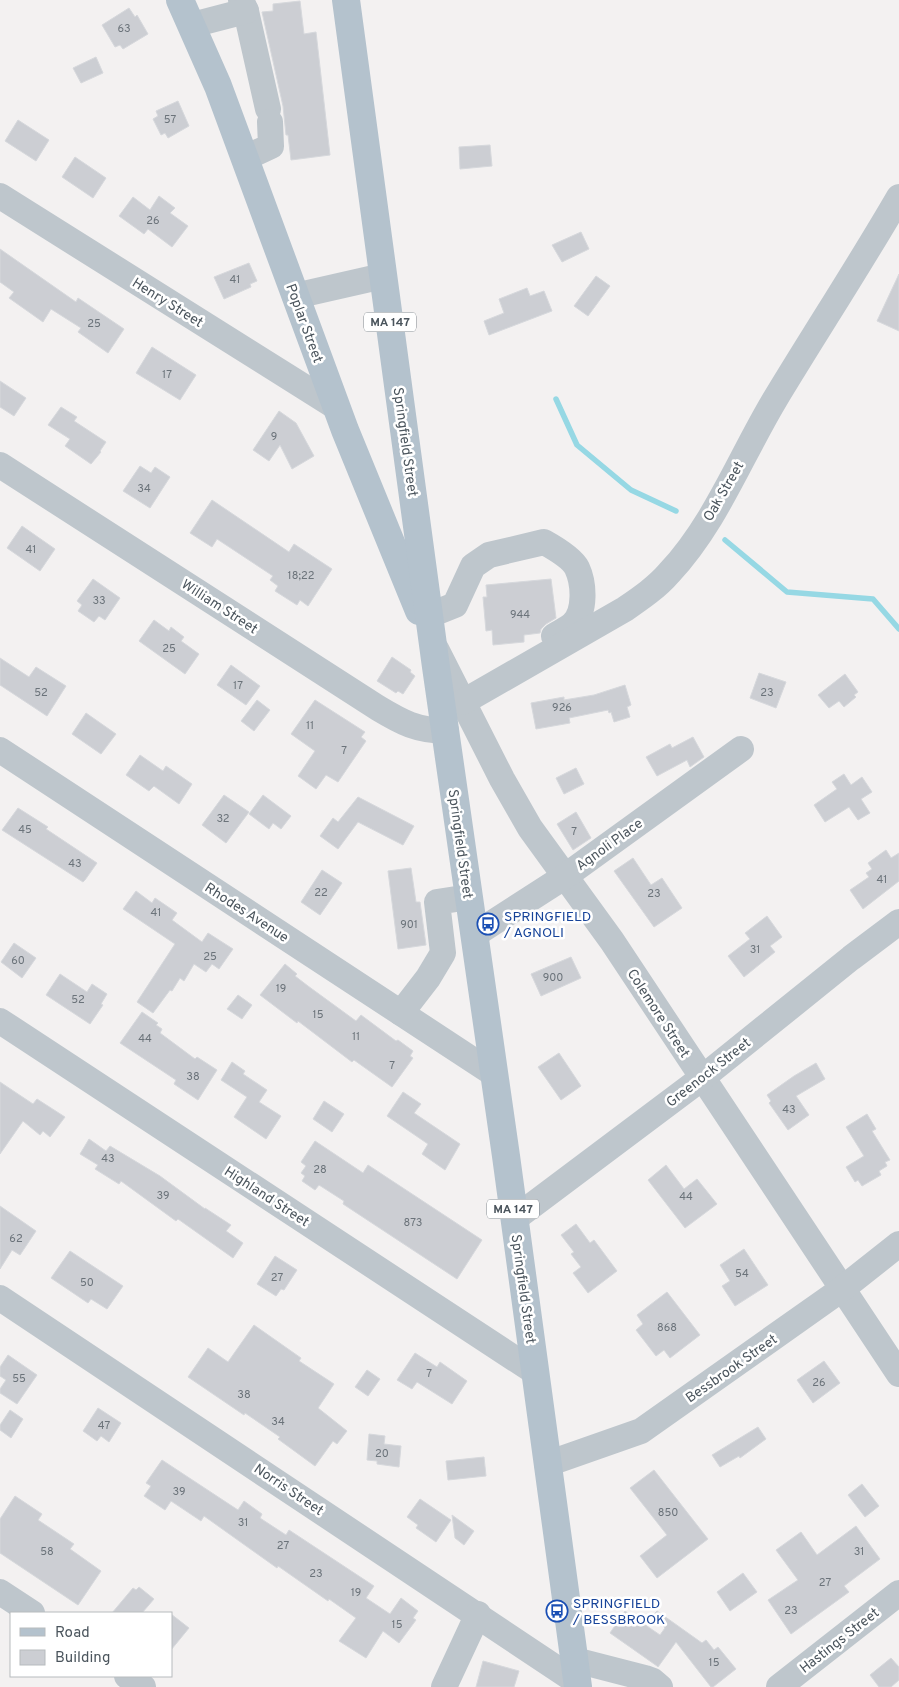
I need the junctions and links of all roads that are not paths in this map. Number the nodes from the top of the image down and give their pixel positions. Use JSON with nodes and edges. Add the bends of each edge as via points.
{"nodes":[{"id":1,"x":180,"y":0,"type":"edge"},
{"id":2,"x":346,"y":0,"type":"edge"},
{"id":3,"x":243,"y":5,"type":"edge"},
{"id":4,"x":192,"y":25,"type":"junction"},
{"id":5,"x":245,"y":158,"type":"junction"},
{"id":6,"x":0,"y":196,"type":"edge"},
{"id":7,"x":899,"y":197,"type":"edge"},
{"id":8,"x":384,"y":276,"type":"junction"},
{"id":9,"x":295,"y":296,"type":"junction"},
{"id":10,"x":336,"y":408,"type":"junction"},
{"id":11,"x":0,"y":465,"type":"edge"},
{"id":12,"x":430,"y":615,"type":"junction"},
{"id":13,"x":433,"y":644,"type":"junction"},
{"id":14,"x":461,"y":697,"type":"junction"},
{"id":15,"x":446,"y":732,"type":"junction"},
{"id":16,"x":741,"y":749,"type":"dead end"},
{"id":17,"x":0,"y":750,"type":"edge"},
{"id":18,"x":564,"y":877,"type":"junction"},
{"id":19,"x":469,"y":897,"type":"junction"},
{"id":20,"x":899,"y":922,"type":"edge"},
{"id":21,"x":474,"y":936,"type":"junction"},
{"id":22,"x":401,"y":1012,"type":"junction"},
{"id":23,"x":0,"y":1021,"type":"edge"},
{"id":24,"x":494,"y":1074,"type":"junction"},
{"id":25,"x":702,"y":1078,"type":"junction"},
{"id":26,"x":514,"y":1219,"type":"junction"},
{"id":27,"x":899,"y":1244,"type":"edge"},
{"id":28,"x":842,"y":1289,"type":"junction"},
{"id":29,"x":0,"y":1298,"type":"edge"},
{"id":30,"x":535,"y":1372,"type":"junction"},
{"id":31,"x":899,"y":1374,"type":"edge"},
{"id":32,"x":547,"y":1464,"type":"junction"},
{"id":33,"x":0,"y":1592,"type":"edge"},
{"id":34,"x":899,"y":1593,"type":"edge"},
{"id":35,"x":30,"y":1612,"type":"edge"},
{"id":36,"x":478,"y":1614,"type":"junction"},
{"id":37,"x":577,"y":1676,"type":"edge"},
{"id":38,"x":128,"y":1677,"type":"edge"},
{"id":39,"x":144,"y":1687,"type":"edge"},
{"id":40,"x":444,"y":1687,"type":"edge"},
{"id":41,"x":660,"y":1687,"type":"edge"},
{"id":42,"x":779,"y":1687,"type":"edge"}],
"edges":[{"from":1,"to":4,"type":"main road","name":"Poplar Street"},
{"from":2,"to":8,"type":"main road","name":"Springfield Street","number":"MA 147"},
{"from":3,"to":4,"type":"street"},
{"from":3,"to":5,"type":"street","via":[[269,116],[271,146]]},
{"from":4,"to":5,"type":"main road","name":"Poplar Street"},
{"from":5,"to":9,"type":"main road","name":"Poplar Street"},
{"from":6,"to":10,"type":"street","name":"Henry Street"},
{"from":7,"to":14,"type":"street","name":"Oak Street","via":[[678,564],[652,590],[625,609]]},
{"from":8,"to":9,"type":"street"},
{"from":8,"to":12,"type":"main road","name":"Springfield Street","number":"MA 147"},
{"from":9,"to":10,"type":"main road","name":"Poplar Street"},
{"from":10,"to":13,"type":"main road","name":"Poplar Street"},
{"from":11,"to":15,"type":"street","name":"William Street","via":[[378,708],[415,728]]},
{"from":12,"to":13,"type":"main road","name":"Springfield Street","number":"MA 147"},
{"from":12,"to":14,"type":"street","via":[[455,605],[473,566],[489,555],[544,542],[577,567],[583,606],[574,623],[514,657]]},
{"from":13,"to":14,"type":"street","name":"Colemore Street"},
{"from":13,"to":15,"type":"main road","name":"Springfield Street","number":"MA 147"},
{"from":14,"to":18,"type":"street","name":"Colemore Street","via":[[514,803]]},
{"from":15,"to":19,"type":"main road","name":"Springfield Street","number":"MA 147"},
{"from":16,"to":18,"type":"street","name":"Agnoli Place"},
{"from":17,"to":22,"type":"street","name":"Rhodes Avenue"},
{"from":18,"to":21,"type":"street","name":"Agnoli Place"},
{"from":18,"to":25,"type":"street","name":"Colemore Street","via":[[612,941]]},
{"from":19,"to":21,"type":"main road","name":"Springfield Street","number":"MA 147"},
{"from":19,"to":22,"type":"street","via":[[437,902],[443,953]]},
{"from":20,"to":25,"type":"street","name":"Greenock Street","via":[[843,963]]},
{"from":21,"to":24,"type":"main road","name":"Springfield Street","number":"MA 147"},
{"from":22,"to":24,"type":"street","name":"Rhodes Avenue"},
{"from":23,"to":30,"type":"street","name":"Highland Street"},
{"from":24,"to":26,"type":"main road","name":"Springfield Street","number":"MA 147"},
{"from":25,"to":26,"type":"street","name":"Greenock Street"},
{"from":25,"to":28,"type":"street","name":"Colemore Street"},
{"from":26,"to":30,"type":"main road","name":"Springfield Street","number":"MA 147"},
{"from":27,"to":28,"type":"street","name":"Bessbrook Street"},
{"from":28,"to":31,"type":"street","name":"Colemore Street"},
{"from":28,"to":32,"type":"street","name":"Bessbrook Street","via":[[641,1432]]},
{"from":29,"to":36,"type":"street","name":"Norris Street"},
{"from":30,"to":32,"type":"main road","name":"Springfield Street","number":"MA 147"},
{"from":32,"to":37,"type":"main road","name":"Springfield Street","number":"MA 147"},
{"from":33,"to":35,"type":"street"},
{"from":34,"to":42,"type":"street","name":"Hastings Street"},
{"from":36,"to":37,"type":"street","name":"Norris Street"},
{"from":36,"to":40,"type":"street"},
{"from":37,"to":41,"type":"street","name":"Norris Street","via":[[645,1678]]},
{"from":38,"to":39,"type":"street"}]}
